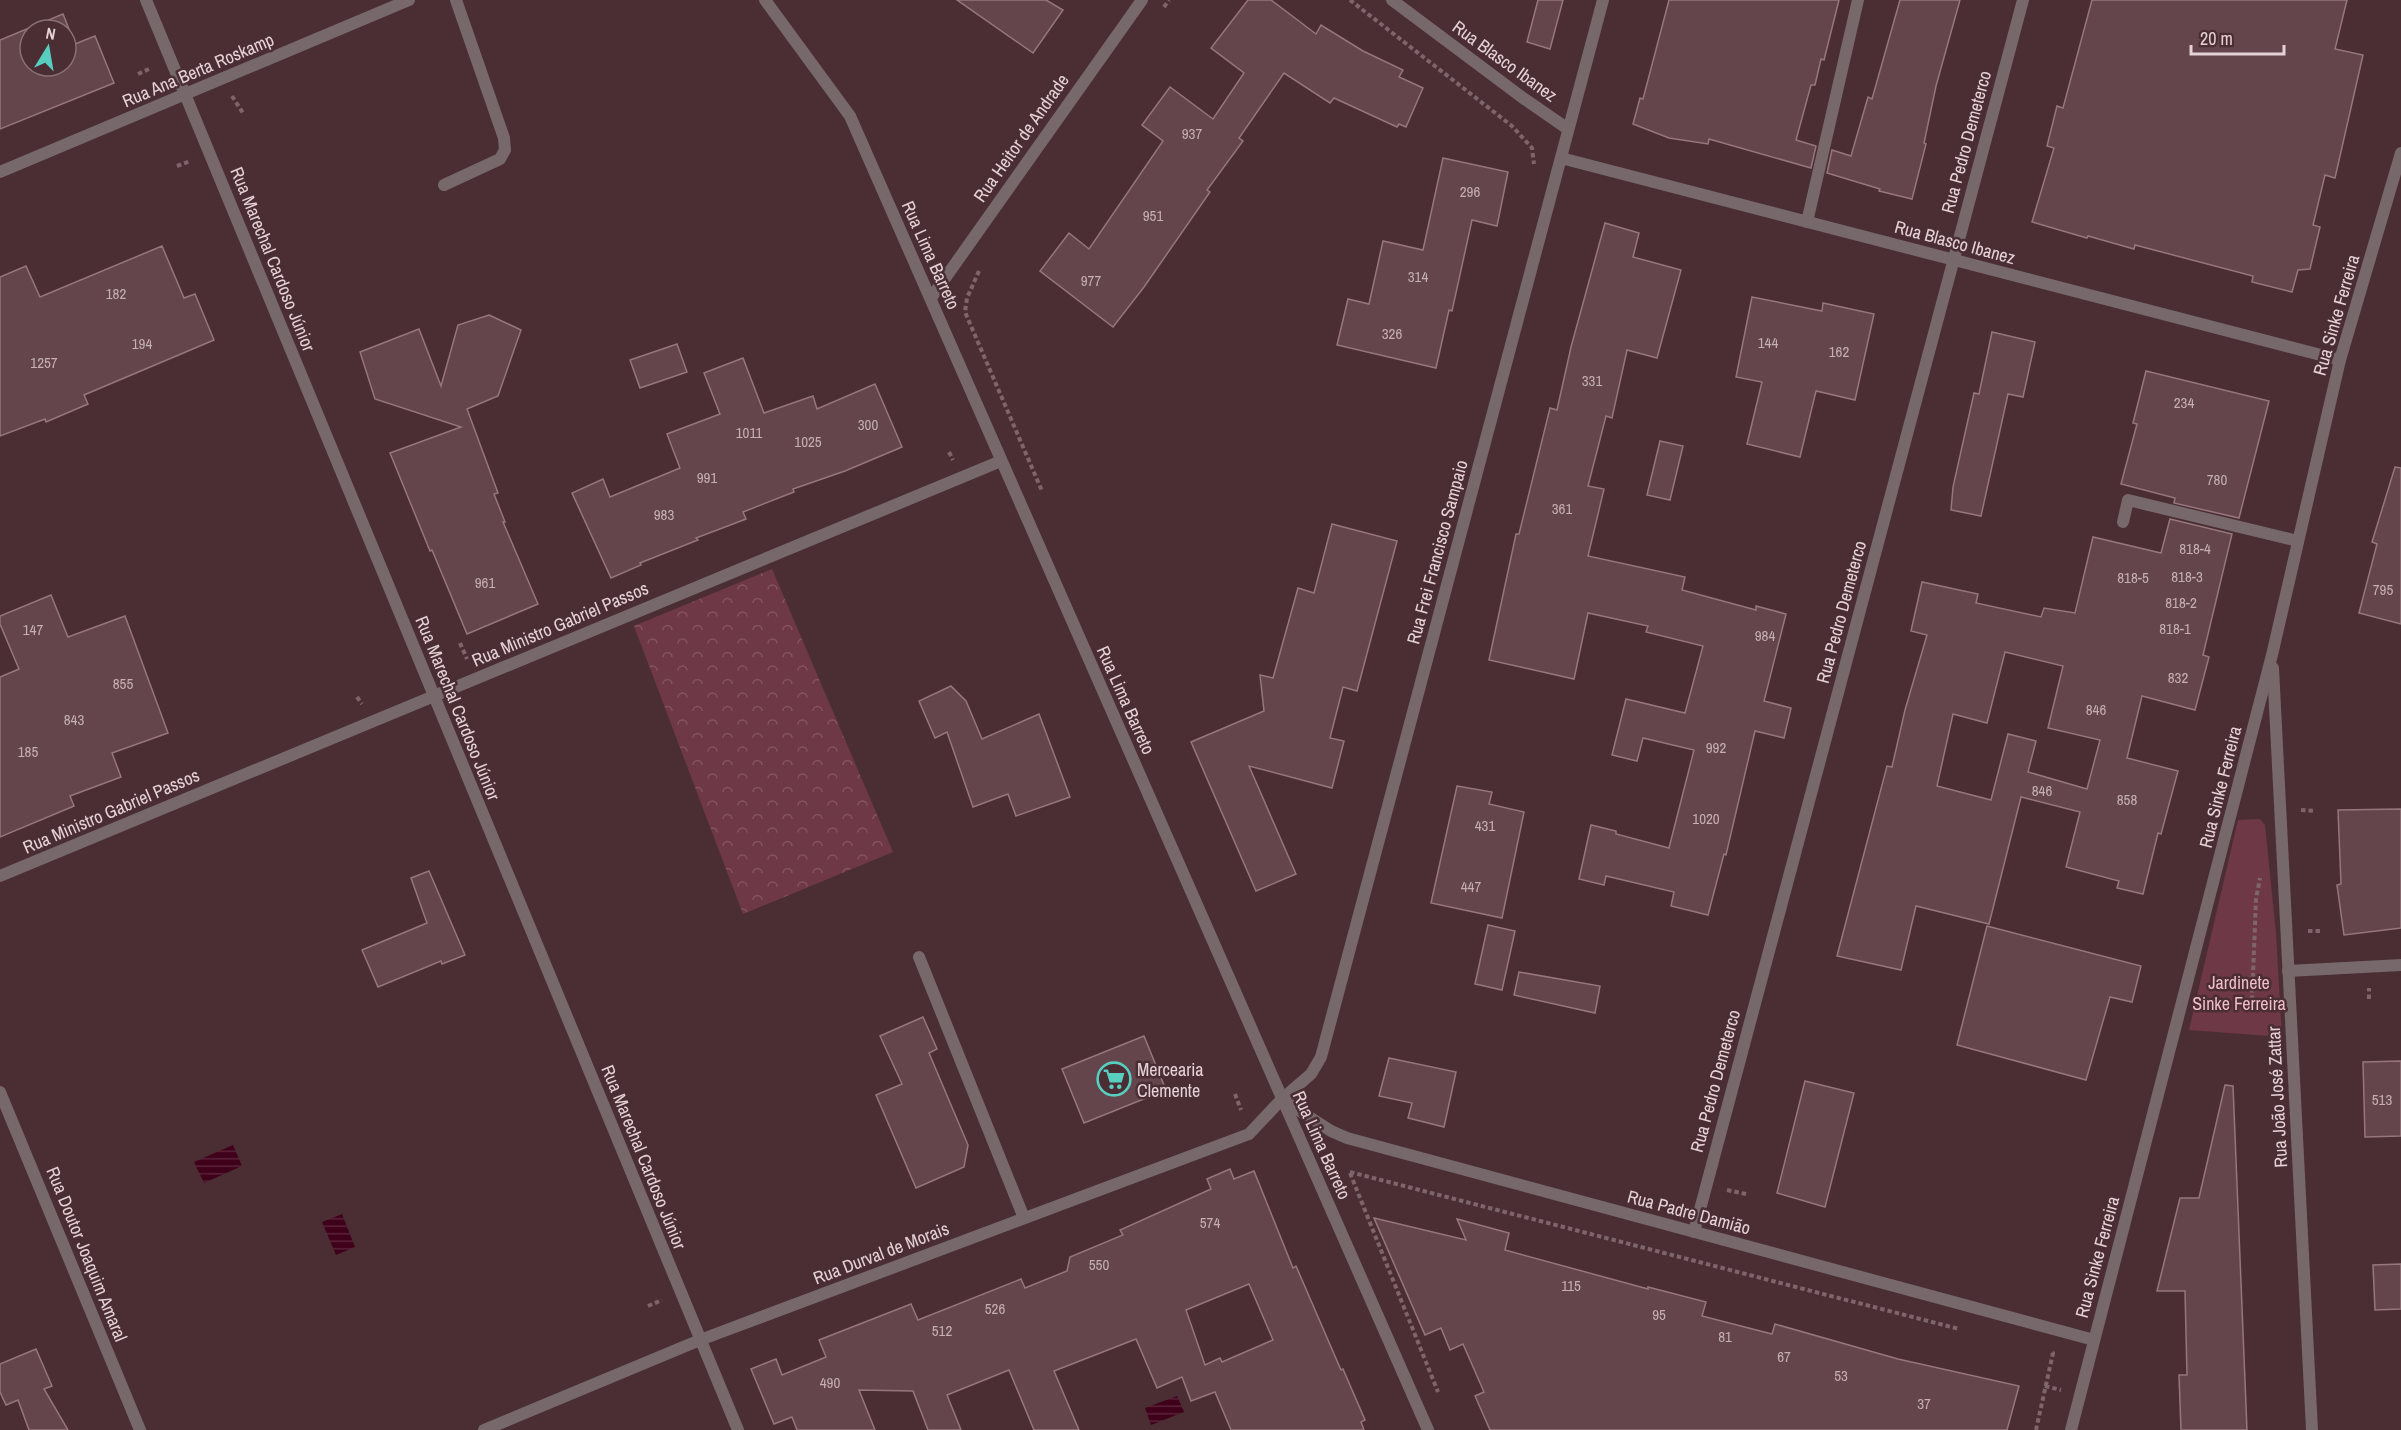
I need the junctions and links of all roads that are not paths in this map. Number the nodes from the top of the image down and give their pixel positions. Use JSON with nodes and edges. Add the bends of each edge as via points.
{"nodes":[{"id":1,"x":146,"y":0,"type":"edge"},
{"id":2,"x":409,"y":0,"type":"edge"},
{"id":3,"x":456,"y":0,"type":"edge"},
{"id":4,"x":765,"y":0,"type":"edge"},
{"id":5,"x":1142,"y":0,"type":"edge"},
{"id":6,"x":1392,"y":0,"type":"edge"},
{"id":7,"x":1603,"y":0,"type":"edge"},
{"id":8,"x":1858,"y":0,"type":"edge"},
{"id":9,"x":2023,"y":0,"type":"edge"},
{"id":10,"x":185,"y":94,"type":"junction"},
{"id":11,"x":1568,"y":129,"type":"junction"},
{"id":12,"x":2401,"y":153,"type":"edge"},
{"id":13,"x":1561,"y":158,"type":"junction"},
{"id":14,"x":0,"y":172,"type":"edge"},
{"id":15,"x":444,"y":184,"type":"dead end"},
{"id":16,"x":1807,"y":222,"type":"junction"},
{"id":17,"x":1953,"y":260,"type":"junction"},
{"id":18,"x":931,"y":298,"type":"junction"},
{"id":19,"x":2340,"y":360,"type":"junction"},
{"id":20,"x":1001,"y":461,"type":"junction"},
{"id":21,"x":2123,"y":522,"type":"dead end"},
{"id":22,"x":2298,"y":542,"type":"junction"},
{"id":23,"x":2272,"y":655,"type":"junction"},
{"id":24,"x":434,"y":696,"type":"junction"},
{"id":25,"x":0,"y":876,"type":"edge"},
{"id":26,"x":919,"y":957,"type":"dead end"},
{"id":27,"x":2401,"y":965,"type":"edge"},
{"id":28,"x":2288,"y":971,"type":"junction"},
{"id":29,"x":0,"y":1092,"type":"edge"},
{"id":30,"x":1282,"y":1099,"type":"junction"},
{"id":31,"x":1024,"y":1218,"type":"junction"},
{"id":32,"x":1694,"y":1232,"type":"junction"},
{"id":33,"x":700,"y":1340,"type":"junction"},
{"id":34,"x":2094,"y":1340,"type":"junction"},
{"id":35,"x":140,"y":1430,"type":"edge"},
{"id":36,"x":484,"y":1430,"type":"edge"},
{"id":37,"x":738,"y":1430,"type":"edge"},
{"id":38,"x":1428,"y":1430,"type":"edge"},
{"id":39,"x":2071,"y":1430,"type":"edge"},
{"id":40,"x":2312,"y":1430,"type":"edge"}],
"edges":[{"from":1,"to":10,"type":"street","name":"Rua Marechal Cardoso Júnior"},
{"from":2,"to":10,"type":"street","name":"Rua Ana Berta Roskamp"},
{"from":3,"to":15,"type":"street","via":[[505,150],[500,159]]},
{"from":4,"to":18,"type":"street","name":"Rua Lima Barreto","via":[[850,116]]},
{"from":5,"to":18,"type":"street","name":"Rua Heitor de Andrade"},
{"from":6,"to":11,"type":"street","name":"Rua Blasco Ibanez"},
{"from":7,"to":11,"type":"street","name":"Rua Frei Francisco Sampaio"},
{"from":8,"to":16,"type":"street"},
{"from":9,"to":17,"type":"street","name":"Rua Pedro Demeterco"},
{"from":10,"to":14,"type":"street","name":"Rua Ana Berta Roskamp"},
{"from":10,"to":24,"type":"street","name":"Rua Marechal Cardoso Júnior"},
{"from":11,"to":13,"type":"street","name":"Rua Frei Francisco Sampaio"},
{"from":12,"to":19,"type":"street","name":"Rua Sinke Ferreira"},
{"from":13,"to":16,"type":"street","name":"Rua Blasco Ibanez"},
{"from":13,"to":30,"type":"street","name":"Rua Frei Francisco Sampaio","via":[[1321,1057],[1311,1074]]},
{"from":16,"to":17,"type":"street","name":"Rua Blasco Ibanez"},
{"from":17,"to":19,"type":"street","name":"Rua Blasco Ibanez"},
{"from":17,"to":32,"type":"street","name":"Rua Pedro Demeterco"},
{"from":18,"to":20,"type":"street","name":"Rua Lima Barreto"},
{"from":19,"to":22,"type":"street","name":"Rua Sinke Ferreira"},
{"from":20,"to":24,"type":"street","name":"Rua Ministro Gabriel Passos"},
{"from":20,"to":30,"type":"street","name":"Rua Lima Barreto"},
{"from":21,"to":22,"type":"street","via":[[2128,500]]},
{"from":22,"to":23,"type":"street","name":"Rua Sinke Ferreira"},
{"from":23,"to":28,"type":"street","name":"Rua João José Zattar"},
{"from":23,"to":34,"type":"street","name":"Rua Sinke Ferreira"},
{"from":24,"to":25,"type":"street","name":"Rua Ministro Gabriel Passos"},
{"from":24,"to":33,"type":"street","name":"Rua Marechal Cardoso Júnior"},
{"from":26,"to":31,"type":"street"},
{"from":27,"to":28,"type":"street"},
{"from":28,"to":40,"type":"street","name":"Rua João José Zattar"},
{"from":29,"to":35,"type":"street","name":"Rua Doutor Joaquim Amaral"},
{"from":30,"to":31,"type":"street","name":"Rua Durval de Morais","via":[[1249,1134]]},
{"from":30,"to":32,"type":"street","name":"Rua Padre Damião","via":[[1347,1138]]},
{"from":30,"to":38,"type":"street","name":"Rua Lima Barreto"},
{"from":31,"to":33,"type":"street","name":"Rua Durval de Morais"},
{"from":32,"to":34,"type":"street","name":"Rua Padre Damião"},
{"from":33,"to":36,"type":"street","name":"Rua Durval de Morais"},
{"from":33,"to":37,"type":"street","name":"Rua Marechal Cardoso Júnior"},
{"from":34,"to":39,"type":"street","name":"Rua Sinke Ferreira"}]}
